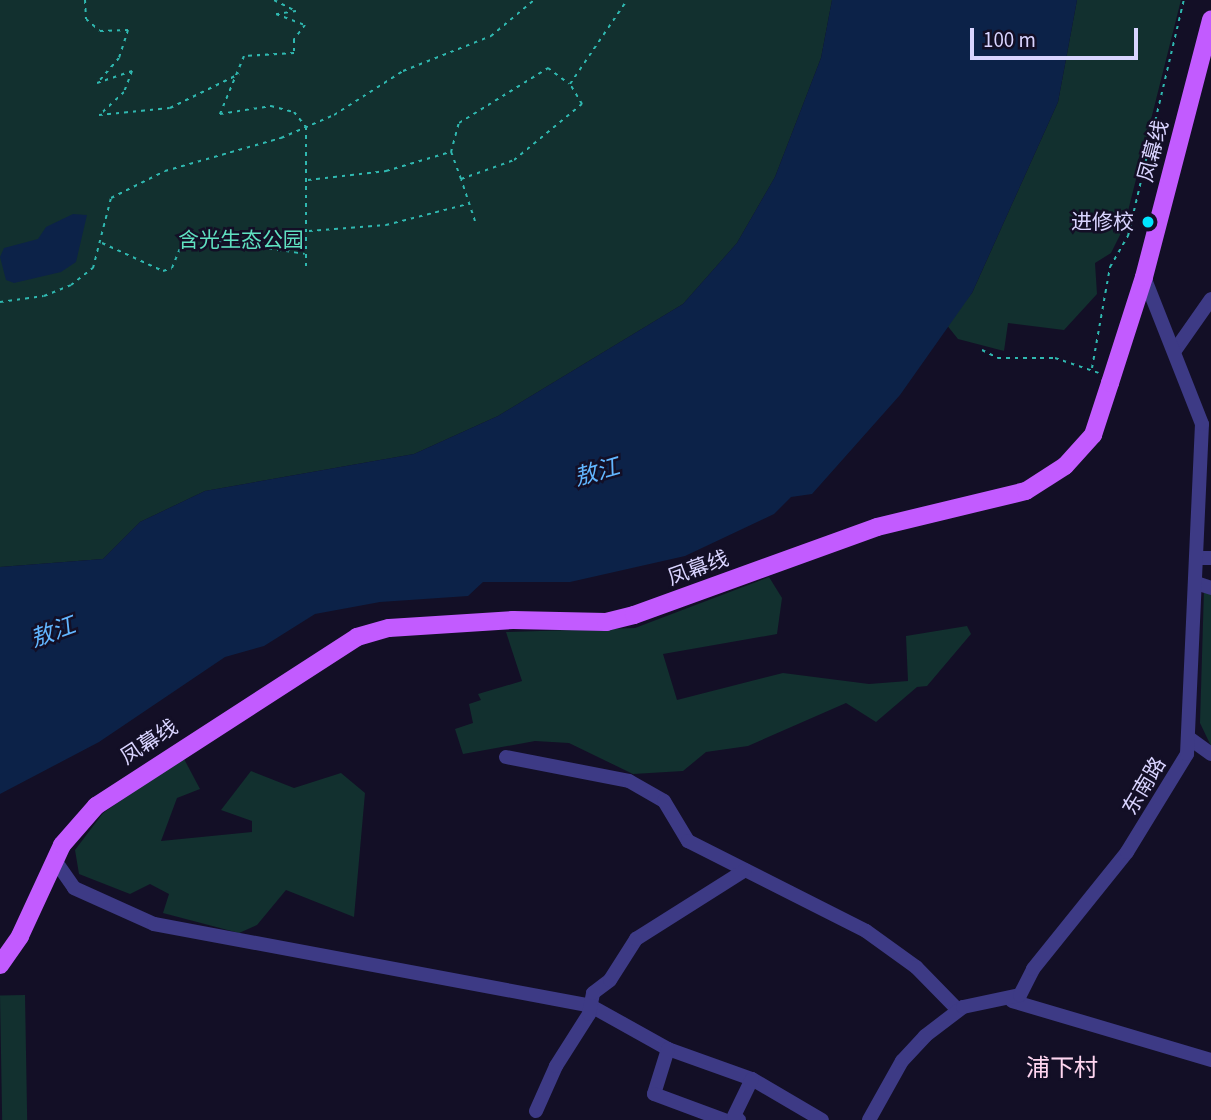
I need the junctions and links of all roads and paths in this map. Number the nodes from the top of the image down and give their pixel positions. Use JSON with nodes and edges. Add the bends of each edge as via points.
{"nodes":[{"id":1,"x":85,"y":0,"type":"edge"},
{"id":2,"x":274,"y":0,"type":"edge"},
{"id":3,"x":534,"y":0,"type":"edge"},
{"id":4,"x":627,"y":0,"type":"edge"},
{"id":5,"x":1184,"y":0,"type":"edge"},
{"id":6,"x":1211,"y":20,"type":"edge"},
{"id":7,"x":240,"y":73,"type":"junction"},
{"id":8,"x":570,"y":84,"type":"junction"},
{"id":9,"x":306,"y":127,"type":"junction"},
{"id":10,"x":451,"y":152,"type":"junction"},
{"id":11,"x":461,"y":179,"type":"junction"},
{"id":12,"x":308,"y":180,"type":"junction"},
{"id":13,"x":469,"y":204,"type":"junction"},
{"id":14,"x":475,"y":221,"type":"dead end"},
{"id":15,"x":308,"y":231,"type":"junction"},
{"id":16,"x":102,"y":243,"type":"junction"},
{"id":17,"x":306,"y":254,"type":"junction"},
{"id":18,"x":306,"y":265,"type":"dead end"},
{"id":19,"x":1144,"y":277,"type":"junction"},
{"id":20,"x":1211,"y":299,"type":"edge"},
{"id":21,"x":0,"y":302,"type":"edge"},
{"id":22,"x":1176,"y":349,"type":"junction"},
{"id":23,"x":982,"y":350,"type":"dead end"},
{"id":24,"x":1092,"y":368,"type":"junction"},
{"id":25,"x":1110,"y":383,"type":"junction"},
{"id":26,"x":1204,"y":558,"type":"edge"},
{"id":27,"x":1196,"y":583,"type":"junction"},
{"id":28,"x":1211,"y":588,"type":"edge"},
{"id":29,"x":1189,"y":738,"type":"junction"},
{"id":30,"x":1211,"y":754,"type":"edge"},
{"id":31,"x":506,"y":757,"type":"dead end"},
{"id":32,"x":54,"y":859,"type":"junction"},
{"id":33,"x":745,"y":870,"type":"junction"},
{"id":34,"x":0,"y":965,"type":"edge"},
{"id":35,"x":1012,"y":1001,"type":"junction"},
{"id":36,"x":591,"y":1006,"type":"junction"},
{"id":37,"x":958,"y":1010,"type":"junction"},
{"id":38,"x":668,"y":1049,"type":"junction"},
{"id":39,"x":1211,"y":1060,"type":"edge"},
{"id":40,"x":752,"y":1079,"type":"junction"},
{"id":41,"x":536,"y":1111,"type":"dead end"},
{"id":42,"x":826,"y":1118,"type":"edge"},
{"id":43,"x":724,"y":1120,"type":"edge"},
{"id":44,"x":739,"y":1120,"type":"edge"},
{"id":45,"x":869,"y":1120,"type":"edge"}],
"edges":[{"from":1,"to":7,"type":"path","via":[[86,19],[100,31],[128,30],[119,58],[97,83],[132,71],[124,92],[99,116],[170,108]]},
{"from":2,"to":7,"type":"path","via":[[296,11],[276,15],[305,25],[293,39],[294,53],[244,56]]},
{"from":3,"to":9,"type":"path","via":[[520,17],[491,36],[403,71]]},
{"from":4,"to":8,"type":"path"},
{"from":5,"to":24,"type":"path","via":[[1128,236],[1110,267]]},
{"from":6,"to":19,"type":"main road","name":"凤幕线"},
{"from":7,"to":9,"type":"path","via":[[229,85],[220,114],[271,106],[294,112]]},
{"from":8,"to":10,"type":"path","via":[[548,68],[460,123]]},
{"from":8,"to":11,"type":"path","via":[[582,104],[514,160]]},
{"from":9,"to":12,"type":"path"},
{"from":9,"to":16,"type":"path","via":[[165,171],[111,198]]},
{"from":10,"to":11,"type":"path"},
{"from":10,"to":12,"type":"path","via":[[386,171]]},
{"from":11,"to":13,"type":"path"},
{"from":12,"to":15,"type":"path"},
{"from":13,"to":14,"type":"path"},
{"from":13,"to":15,"type":"path","via":[[386,225]]},
{"from":15,"to":17,"type":"path"},
{"from":16,"to":17,"type":"path","via":[[163,271],[172,268],[185,236]]},
{"from":16,"to":21,"type":"path","via":[[93,268],[71,285],[44,296]]},
{"from":17,"to":18,"type":"path"},
{"from":19,"to":22,"type":"street","name":"东南路"},
{"from":19,"to":25,"type":"main road","name":"凤幕线"},
{"from":20,"to":22,"type":"street"},
{"from":22,"to":26,"type":"street","name":"东南路","via":[[1202,424]]},
{"from":23,"to":24,"type":"path","via":[[998,358],[1055,358]]},
{"from":24,"to":25,"type":"path"},
{"from":25,"to":32,"type":"main road","name":"凤幕线","via":[[1093,435],[1048,478],[1026,491],[877,527],[606,622],[513,620],[389,628],[357,637],[96,806]]},
{"from":26,"to":27,"type":"street","name":"东南路"},
{"from":27,"to":28,"type":"street"},
{"from":27,"to":29,"type":"street","name":"东南路"},
{"from":29,"to":30,"type":"street"},
{"from":29,"to":35,"type":"street","name":"东南路","via":[[1179,772],[1135,841]]},
{"from":31,"to":33,"type":"street","via":[[629,781],[664,801],[688,841]]},
{"from":32,"to":34,"type":"main road","name":"凤幕线","via":[[20,936]]},
{"from":32,"to":36,"type":"street","via":[[74,887],[154,924],[214,940]]},
{"from":33,"to":36,"type":"street","via":[[636,939],[610,980],[593,993]]},
{"from":33,"to":37,"type":"street","via":[[866,931],[916,967]]},
{"from":35,"to":37,"type":"street"},
{"from":35,"to":39,"type":"street"},
{"from":36,"to":38,"type":"street"},
{"from":36,"to":41,"type":"street"},
{"from":37,"to":45,"type":"street","via":[[908,1052]]},
{"from":38,"to":40,"type":"street"},
{"from":38,"to":43,"type":"street","via":[[654,1094]]},
{"from":40,"to":42,"type":"street"},
{"from":40,"to":44,"type":"street","via":[[734,1116]]}]}
